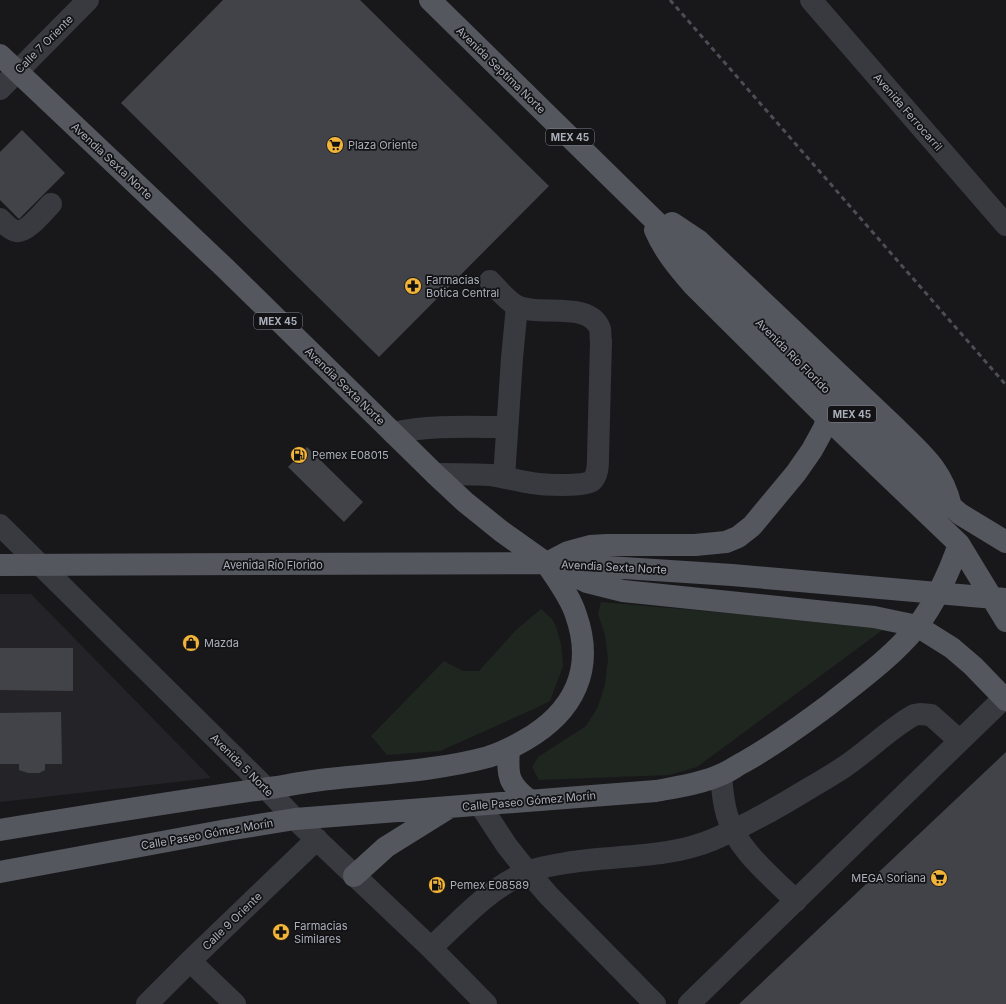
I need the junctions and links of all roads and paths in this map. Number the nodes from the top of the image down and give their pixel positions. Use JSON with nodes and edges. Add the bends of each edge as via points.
{"nodes":[{"id":1,"x":88,"y":0,"type":"edge"},
{"id":2,"x":430,"y":0,"type":"edge"},
{"id":3,"x":811,"y":0,"type":"edge"},
{"id":4,"x":0,"y":55,"type":"edge"},
{"id":5,"x":17,"y":72,"type":"junction"},
{"id":6,"x":0,"y":89,"type":"edge"},
{"id":7,"x":51,"y":204,"type":"dead end"},
{"id":8,"x":647,"y":212,"type":"junction"},
{"id":9,"x":0,"y":219,"type":"edge"},
{"id":10,"x":1006,"y":225,"type":"edge"},
{"id":11,"x":710,"y":274,"type":"joint"},
{"id":12,"x":490,"y":281,"type":"dead end"},
{"id":13,"x":517,"y":306,"type":"junction"},
{"id":14,"x":827,"y":418,"type":"junction"},
{"id":15,"x":507,"y":427,"type":"junction"},
{"id":16,"x":393,"y":433,"type":"junction"},
{"id":17,"x":435,"y":474,"type":"junction"},
{"id":18,"x":504,"y":477,"type":"junction"},
{"id":19,"x":0,"y":525,"type":"edge"},
{"id":20,"x":1006,"y":542,"type":"edge"},
{"id":21,"x":959,"y":544,"type":"junction"},
{"id":22,"x":546,"y":563,"type":"junction"},
{"id":23,"x":0,"y":565,"type":"edge"},
{"id":24,"x":40,"y":566,"type":"junction"},
{"id":25,"x":1006,"y":600,"type":"edge"},
{"id":26,"x":1006,"y":621,"type":"edge"},
{"id":27,"x":917,"y":626,"type":"junction"},
{"id":28,"x":1005,"y":699,"type":"edge"},
{"id":29,"x":960,"y":741,"type":"junction"},
{"id":30,"x":509,"y":749,"type":"junction"},
{"id":31,"x":721,"y":775,"type":"junction"},
{"id":32,"x":266,"y":788,"type":"junction"},
{"id":33,"x":530,"y":801,"type":"junction"},
{"id":34,"x":480,"y":805,"type":"junction"},
{"id":35,"x":450,"y":807,"type":"junction"},
{"id":36,"x":295,"y":819,"type":"junction"},
{"id":37,"x":0,"y":830,"type":"edge"},
{"id":38,"x":733,"y":830,"type":"junction"},
{"id":39,"x":317,"y":839,"type":"junction"},
{"id":40,"x":0,"y":872,"type":"edge"},
{"id":41,"x":528,"y":872,"type":"junction"},
{"id":42,"x":354,"y":876,"type":"junction"},
{"id":43,"x":796,"y":901,"type":"junction"},
{"id":44,"x":431,"y":948,"type":"junction"},
{"id":45,"x":190,"y":960,"type":"junction"},
{"id":46,"x":147,"y":1004,"type":"edge"},
{"id":47,"x":235,"y":1004,"type":"edge"},
{"id":48,"x":486,"y":1004,"type":"edge"},
{"id":49,"x":655,"y":1004,"type":"edge"},
{"id":50,"x":689,"y":1004,"type":"edge"}],
"edges":[{"from":1,"to":5,"type":"street","name":"Calle 7 Oriente"},
{"from":2,"to":8,"type":"main road","name":"Avenida Septima Norte","number":"MEX 45"},
{"from":3,"to":10,"type":"street","name":"Avenida Ferrocarril"},
{"from":4,"to":5,"type":"main road","number":"MEX 45"},
{"from":5,"to":6,"type":"street","name":"Calle 7 Oriente"},
{"from":5,"to":16,"type":"main road","name":"Avendia Sexta Norte","number":"MEX 45","via":[[226,269]]},
{"from":7,"to":9,"type":"street","via":[[22,231],[10,228]]},
{"from":8,"to":11,"type":"main road","name":"Avenida Septima Norte","number":"MEX 45"},
{"from":8,"to":14,"type":"main road","via":[[657,235],[678,269]]},
{"from":8,"to":21,"type":"main road","via":[[676,225],[699,241],[926,458],[937,471],[948,493]]},
{"from":11,"to":20,"type":"main road","name":"Avenida Río Florido","number":"MEX 45","via":[[906,467],[960,514]]},
{"from":12,"to":13,"type":"street"},
{"from":13,"to":15,"type":"street"},
{"from":13,"to":18,"type":"street","via":[[531,310],[579,313],[588,316],[600,329],[598,462],[593,480],[585,484],[534,483]]},
{"from":14,"to":21,"type":"main road"},
{"from":14,"to":22,"type":"main road","via":[[812,450],[796,473],[752,526],[738,538],[726,542],[695,545],[590,546],[568,552]]},
{"from":15,"to":16,"type":"street","via":[[444,426]]},
{"from":15,"to":18,"type":"street"},
{"from":16,"to":17,"type":"main road","name":"Avendia Sexta Norte","number":"MEX 45"},
{"from":17,"to":18,"type":"street"},
{"from":17,"to":22,"type":"main road","name":"Avendia Sexta Norte","number":"MEX 45","via":[[477,512]]},
{"from":19,"to":24,"type":"street","name":"Avenida 5 Norte"},
{"from":21,"to":26,"type":"main road"},
{"from":21,"to":27,"type":"main road","name":"Calle Paseo Gómez Morín","via":[[940,589]]},
{"from":22,"to":24,"type":"main road","name":"Avenida Río Florido"},
{"from":22,"to":25,"type":"main road","name":"Avendia Sexta Norte","via":[[732,575]]},
{"from":22,"to":27,"type":"main road","via":[[587,582],[623,591],[874,617]]},
{"from":22,"to":30,"type":"main road","via":[[569,597],[576,615],[583,641],[583,663],[578,686],[567,705],[537,733]]},
{"from":23,"to":24,"type":"main road","name":"Avenida Río Florido"},
{"from":24,"to":32,"type":"street","name":"Avenida 5 Norte"},
{"from":27,"to":28,"type":"main road","via":[[952,648]]},
{"from":27,"to":31,"type":"main road","name":"Calle Paseo Gómez Morín","via":[[876,668],[806,723]]},
{"from":28,"to":29,"type":"street"},
{"from":29,"to":38,"type":"street","via":[[931,715],[914,715],[844,768]]},
{"from":29,"to":43,"type":"street"},
{"from":30,"to":32,"type":"main road","via":[[488,756],[409,771]]},
{"from":30,"to":33,"type":"main road","via":[[508,771],[518,791]]},
{"from":31,"to":33,"type":"main road","name":"Calle Paseo Gómez Morín","via":[[698,783],[656,791]]},
{"from":31,"to":38,"type":"street","via":[[727,815]]},
{"from":32,"to":36,"type":"street","name":"Avenida 5 Norte"},
{"from":32,"to":37,"type":"main road"},
{"from":33,"to":34,"type":"main road","name":"Calle Paseo Gómez Morín"},
{"from":34,"to":35,"type":"main road","name":"Calle Paseo Gómez Morín"},
{"from":34,"to":41,"type":"street"},
{"from":35,"to":36,"type":"main road","name":"Calle Paseo Gómez Morín"},
{"from":35,"to":42,"type":"main road","via":[[386,847]]},
{"from":36,"to":39,"type":"street","name":"Avenida 5 Norte"},
{"from":36,"to":40,"type":"main road","name":"Calle Paseo Gómez Morín"},
{"from":38,"to":41,"type":"street","via":[[710,841],[676,850],[579,861]]},
{"from":38,"to":43,"type":"street","via":[[746,850]]},
{"from":39,"to":42,"type":"street","name":"Avenida 5 Norte"},
{"from":39,"to":45,"type":"street","name":"Calle 9 Oriente"},
{"from":41,"to":44,"type":"street","via":[[498,888],[481,901]]},
{"from":41,"to":49,"type":"street"},
{"from":42,"to":44,"type":"street","name":"Avenida 5 Norte"},
{"from":43,"to":50,"type":"street"},
{"from":44,"to":48,"type":"street","name":"Avenida 5 Norte"},
{"from":45,"to":46,"type":"street","name":"Calle 9 Oriente"},
{"from":45,"to":47,"type":"street"}]}
